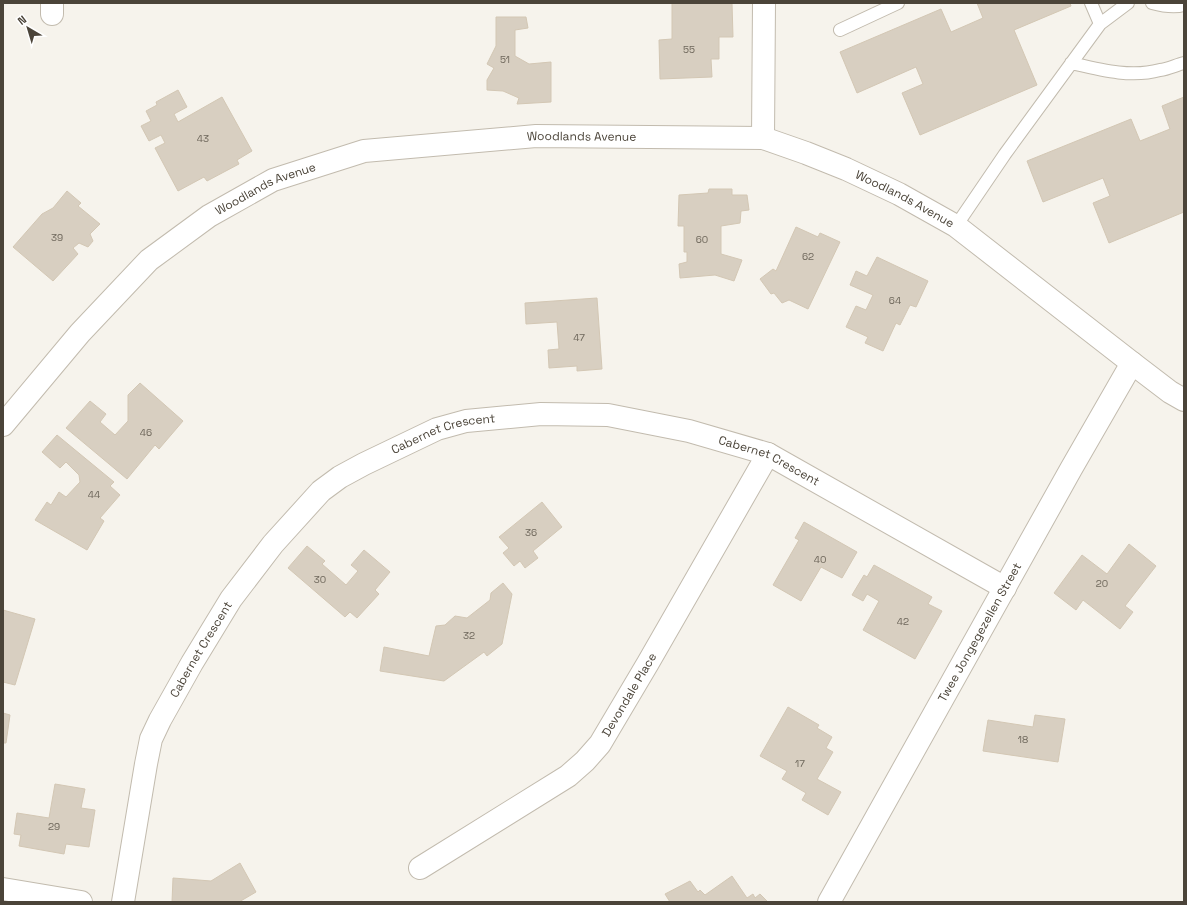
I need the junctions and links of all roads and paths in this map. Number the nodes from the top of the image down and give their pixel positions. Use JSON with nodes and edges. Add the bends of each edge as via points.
{"nodes":[{"id":1,"x":764,"y":3,"type":"edge"},
{"id":2,"x":898,"y":3,"type":"edge"},
{"id":3,"x":1091,"y":3,"type":"edge"},
{"id":4,"x":1128,"y":3,"type":"edge"},
{"id":5,"x":1152,"y":3,"type":"edge"},
{"id":6,"x":1184,"y":6,"type":"edge"},
{"id":7,"x":1100,"y":24,"type":"junction"},
{"id":8,"x":840,"y":30,"type":"dead end"},
{"id":9,"x":1184,"y":63,"type":"edge"},
{"id":10,"x":1071,"y":64,"type":"junction"},
{"id":11,"x":763,"y":138,"type":"junction"},
{"id":12,"x":956,"y":226,"type":"junction"},
{"id":13,"x":1132,"y":363,"type":"junction"},
{"id":14,"x":1184,"y":400,"type":"edge"},
{"id":15,"x":4,"y":420,"type":"edge"},
{"id":16,"x":768,"y":454,"type":"junction"},
{"id":17,"x":1005,"y":588,"type":"junction"},
{"id":18,"x":420,"y":868,"type":"dead end"},
{"id":19,"x":3,"y":889,"type":"edge"},
{"id":20,"x":81,"y":902,"type":"edge"},
{"id":21,"x":123,"y":902,"type":"edge"},
{"id":22,"x":829,"y":902,"type":"edge"}],
"edges":[{"from":1,"to":11,"type":"street"},
{"from":2,"to":8,"type":"lane"},
{"from":3,"to":7,"type":"lane"},
{"from":4,"to":7,"type":"lane"},
{"from":5,"to":6,"type":"lane"},
{"from":7,"to":10,"type":"lane"},
{"from":9,"to":10,"type":"lane","via":[[1137,74],[1110,72]]},
{"from":10,"to":12,"type":"lane","via":[[1004,154]]},
{"from":11,"to":12,"type":"street","name":"Woodlands Avenue","via":[[846,169],[899,194]]},
{"from":11,"to":15,"type":"street","name":"Woodlands Avenue","via":[[520,137],[364,151],[273,180],[209,216],[149,260],[80,333]]},
{"from":12,"to":13,"type":"street","name":"Woodlands Avenue"},
{"from":13,"to":14,"type":"street","name":"Woodlands Avenue"},
{"from":13,"to":17,"type":"street","name":"Twee Jongegezellen Street"},
{"from":16,"to":17,"type":"street","name":"Cabernet Crescent"},
{"from":16,"to":18,"type":"street","name":"Devondale Place","via":[[600,744],[568,776]]},
{"from":16,"to":21,"type":"street","name":"Cabernet Crescent","via":[[689,431],[608,415],[541,414],[466,421],[438,429],[340,477],[321,491],[272,544],[231,599],[160,720],[151,738]]},
{"from":17,"to":22,"type":"street","name":"Twee Jongegezellen Street"},
{"from":19,"to":20,"type":"street"}]}
